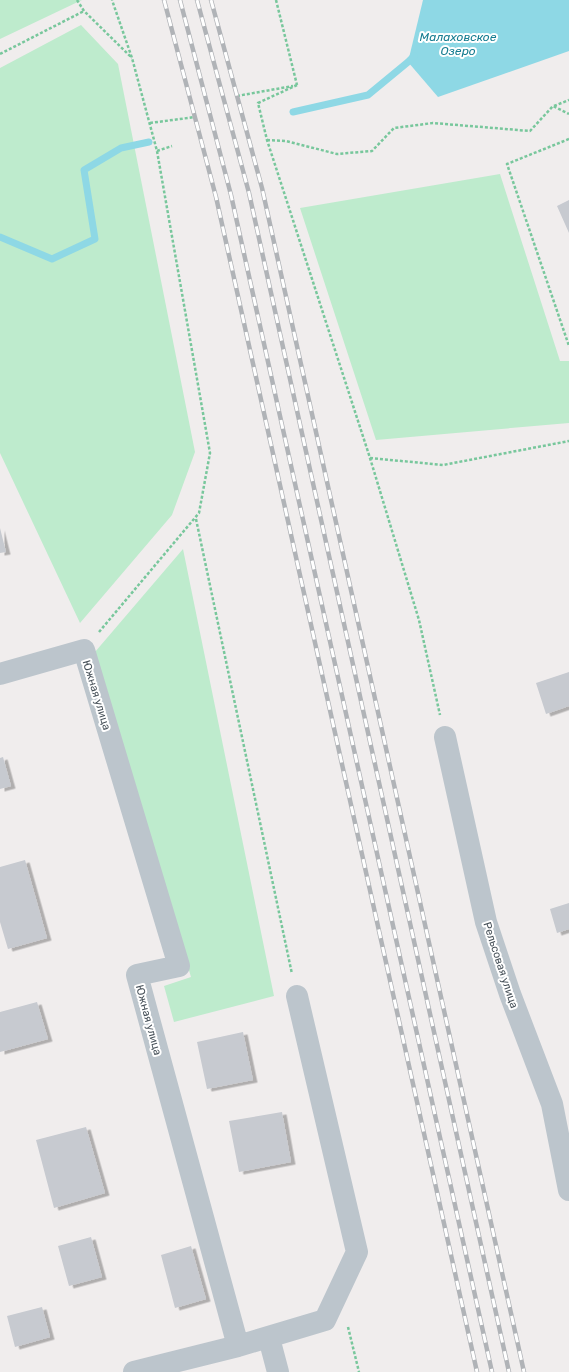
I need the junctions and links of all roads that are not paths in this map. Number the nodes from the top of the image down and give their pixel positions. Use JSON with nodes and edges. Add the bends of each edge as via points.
{"nodes":[{"id":1,"x":0,"y":674,"type":"edge"},
{"id":2,"x":445,"y":737,"type":"road end"},
{"id":3,"x":297,"y":996,"type":"road end"},
{"id":4,"x":569,"y":1190,"type":"edge"},
{"id":5,"x":269,"y":1338,"type":"junction"},
{"id":6,"x":238,"y":1346,"type":"junction"},
{"id":7,"x":134,"y":1372,"type":"edge"},
{"id":8,"x":278,"y":1372,"type":"edge"}],
"edges":[{"from":1,"to":6,"type":"street","name":"Южная улица","via":[[84,650],[179,966],[137,975]]},
{"from":2,"to":4,"type":"street","name":"Рельсовая улица","via":[[486,922],[552,1104]]},
{"from":3,"to":5,"type":"street","via":[[357,1252],[325,1320]]},
{"from":5,"to":6,"type":"street"},
{"from":5,"to":8,"type":"street"},
{"from":6,"to":7,"type":"street"}]}
